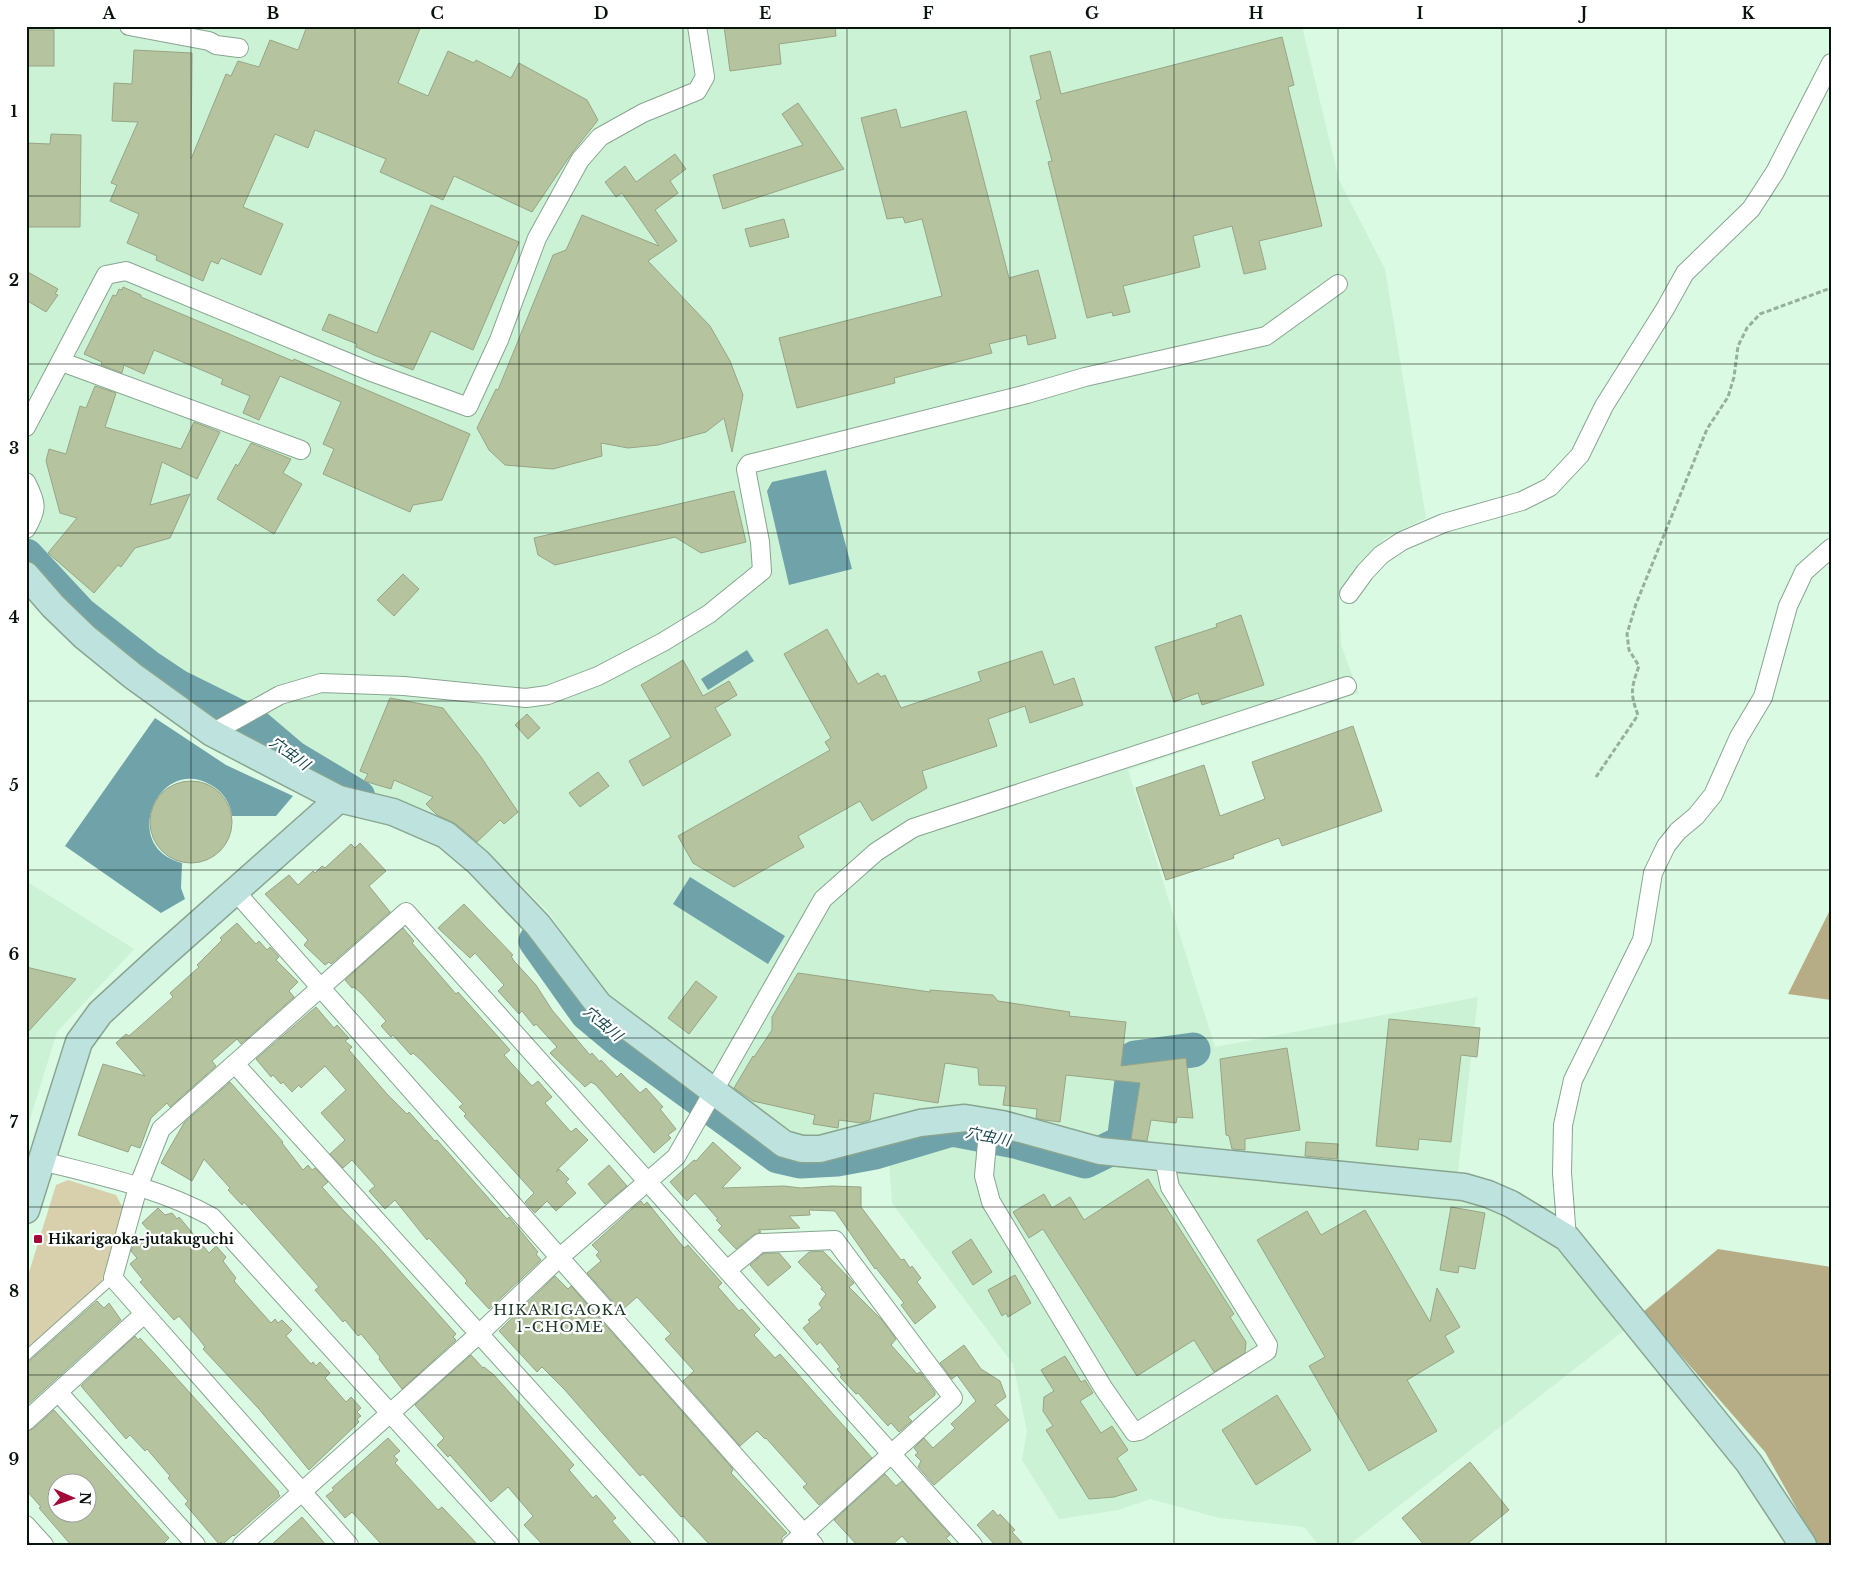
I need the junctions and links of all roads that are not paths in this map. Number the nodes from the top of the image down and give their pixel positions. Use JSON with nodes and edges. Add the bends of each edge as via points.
{"nodes":[{"id":1,"x":129,"y":26,"type":"edge"},
{"id":2,"x":697,"y":26,"type":"edge"},
{"id":3,"x":239,"y":48,"type":"dead end"},
{"id":4,"x":1831,"y":63,"type":"edge"},
{"id":5,"x":1338,"y":284,"type":"dead end"},
{"id":6,"x":62,"y":362,"type":"junction"},
{"id":7,"x":26,"y":427,"type":"edge"},
{"id":8,"x":301,"y":450,"type":"dead end"},
{"id":9,"x":26,"y":482,"type":"edge"},
{"id":10,"x":26,"y":529,"type":"edge"},
{"id":11,"x":1831,"y":548,"type":"edge"},
{"id":12,"x":26,"y":575,"type":"edge"},
{"id":13,"x":1349,"y":594,"type":"dead end"},
{"id":14,"x":1347,"y":686,"type":"dead end"},
{"id":15,"x":212,"y":733,"type":"junction"},
{"id":16,"x":339,"y":799,"type":"junction"},
{"id":17,"x":234,"y":891,"type":"junction"},
{"id":18,"x":321,"y":988,"type":"junction"},
{"id":19,"x":235,"y":1064,"type":"junction"},
{"id":20,"x":714,"y":1091,"type":"junction"},
{"id":21,"x":989,"y":1121,"type":"junction"},
{"id":22,"x":1164,"y":1158,"type":"junction"},
{"id":23,"x":42,"y":1161,"type":"junction"},
{"id":24,"x":648,"y":1182,"type":"junction"},
{"id":25,"x":138,"y":1187,"type":"junction"},
{"id":26,"x":26,"y":1210,"type":"edge"},
{"id":27,"x":1567,"y":1238,"type":"junction"},
{"id":28,"x":560,"y":1258,"type":"junction"},
{"id":29,"x":727,"y":1270,"type":"junction"},
{"id":30,"x":113,"y":1278,"type":"junction"},
{"id":31,"x":144,"y":1314,"type":"junction"},
{"id":32,"x":479,"y":1334,"type":"junction"},
{"id":33,"x":26,"y":1356,"type":"edge"},
{"id":34,"x":58,"y":1392,"type":"junction"},
{"id":35,"x":390,"y":1413,"type":"junction"},
{"id":36,"x":26,"y":1421,"type":"edge"},
{"id":37,"x":891,"y":1454,"type":"junction"},
{"id":38,"x":302,"y":1491,"type":"junction"},
{"id":39,"x":26,"y":1525,"type":"edge"},
{"id":40,"x":803,"y":1541,"type":"edge"},
{"id":41,"x":44,"y":1545,"type":"edge"},
{"id":42,"x":196,"y":1545,"type":"edge"},
{"id":43,"x":242,"y":1545,"type":"edge"},
{"id":44,"x":349,"y":1545,"type":"edge"},
{"id":45,"x":510,"y":1545,"type":"edge"},
{"id":46,"x":670,"y":1545,"type":"edge"},
{"id":47,"x":973,"y":1545,"type":"edge"},
{"id":48,"x":1803,"y":1545,"type":"edge"}],
"edges":[{"from":1,"to":3,"type":"street"},
{"from":2,"to":6,"type":"street","via":[[705,77],[697,91],[643,113],[600,137],[580,160],[537,238],[499,340],[468,407],[369,371],[126,271],[106,275]]},
{"from":4,"to":13,"type":"street","via":[[1775,172],[1751,209],[1685,273],[1604,406],[1580,455],[1550,487],[1522,501],[1444,523],[1402,541],[1376,560]]},
{"from":5,"to":15,"type":"street","via":[[1266,336],[1085,377],[749,464],[746,469],[760,542],[762,572],[710,614],[614,668],[569,688],[526,698],[404,686],[322,684],[280,695]]},
{"from":6,"to":7,"type":"street"},
{"from":6,"to":8,"type":"street"},
{"from":9,"to":10,"type":"street","via":[[34,497],[36,513]]},
{"from":11,"to":27,"type":"street","via":[[1804,572],[1779,631],[1764,698],[1739,737],[1713,795],[1666,846],[1653,873],[1642,940],[1573,1080],[1563,1125],[1562,1173]]},
{"from":12,"to":15,"type":"street","via":[[84,637]]},
{"from":14,"to":20,"type":"street","via":[[913,828],[890,842],[823,899]]},
{"from":15,"to":16,"type":"street"},
{"from":16,"to":17,"type":"street"},
{"from":16,"to":20,"type":"street","via":[[393,812],[446,835],[478,862],[538,925],[599,1005]]},
{"from":17,"to":18,"type":"street"},
{"from":17,"to":23,"type":"street","via":[[100,1013],[79,1042]]},
{"from":18,"to":19,"type":"street"},
{"from":18,"to":24,"type":"street","via":[[406,912]]},
{"from":18,"to":28,"type":"street"},
{"from":19,"to":25,"type":"street","via":[[161,1129]]},
{"from":19,"to":32,"type":"street"},
{"from":20,"to":21,"type":"street","via":[[784,1144],[802,1149],[839,1145],[920,1123],[965,1118]]},
{"from":20,"to":24,"type":"street","via":[[676,1157]]},
{"from":21,"to":22,"type":"street","via":[[1100,1150]]},
{"from":21,"to":22,"type":"street","via":[[984,1176],[991,1202],[1104,1389],[1134,1432],[1267,1351],[1268,1345],[1170,1187]]},
{"from":22,"to":27,"type":"street","via":[[1464,1187],[1511,1204]]},
{"from":23,"to":25,"type":"street"},
{"from":23,"to":26,"type":"street"},
{"from":24,"to":28,"type":"street"},
{"from":24,"to":29,"type":"street"},
{"from":25,"to":30,"type":"street"},
{"from":25,"to":35,"type":"street","via":[[185,1202],[212,1217]]},
{"from":27,"to":48,"type":"street","via":[[1749,1463]]},
{"from":28,"to":32,"type":"street"},
{"from":28,"to":40,"type":"street"},
{"from":29,"to":37,"type":"street"},
{"from":29,"to":37,"type":"street","via":[[760,1243],[835,1240],[953,1398]]},
{"from":30,"to":31,"type":"street"},
{"from":30,"to":33,"type":"lane"},
{"from":31,"to":34,"type":"street"},
{"from":31,"to":38,"type":"street"},
{"from":32,"to":35,"type":"street"},
{"from":32,"to":46,"type":"street"},
{"from":34,"to":36,"type":"street"},
{"from":34,"to":42,"type":"street"},
{"from":35,"to":38,"type":"street"},
{"from":35,"to":45,"type":"street"},
{"from":37,"to":40,"type":"street"},
{"from":37,"to":47,"type":"street"},
{"from":38,"to":43,"type":"street"},
{"from":38,"to":44,"type":"street"},
{"from":39,"to":41,"type":"street"}]}
